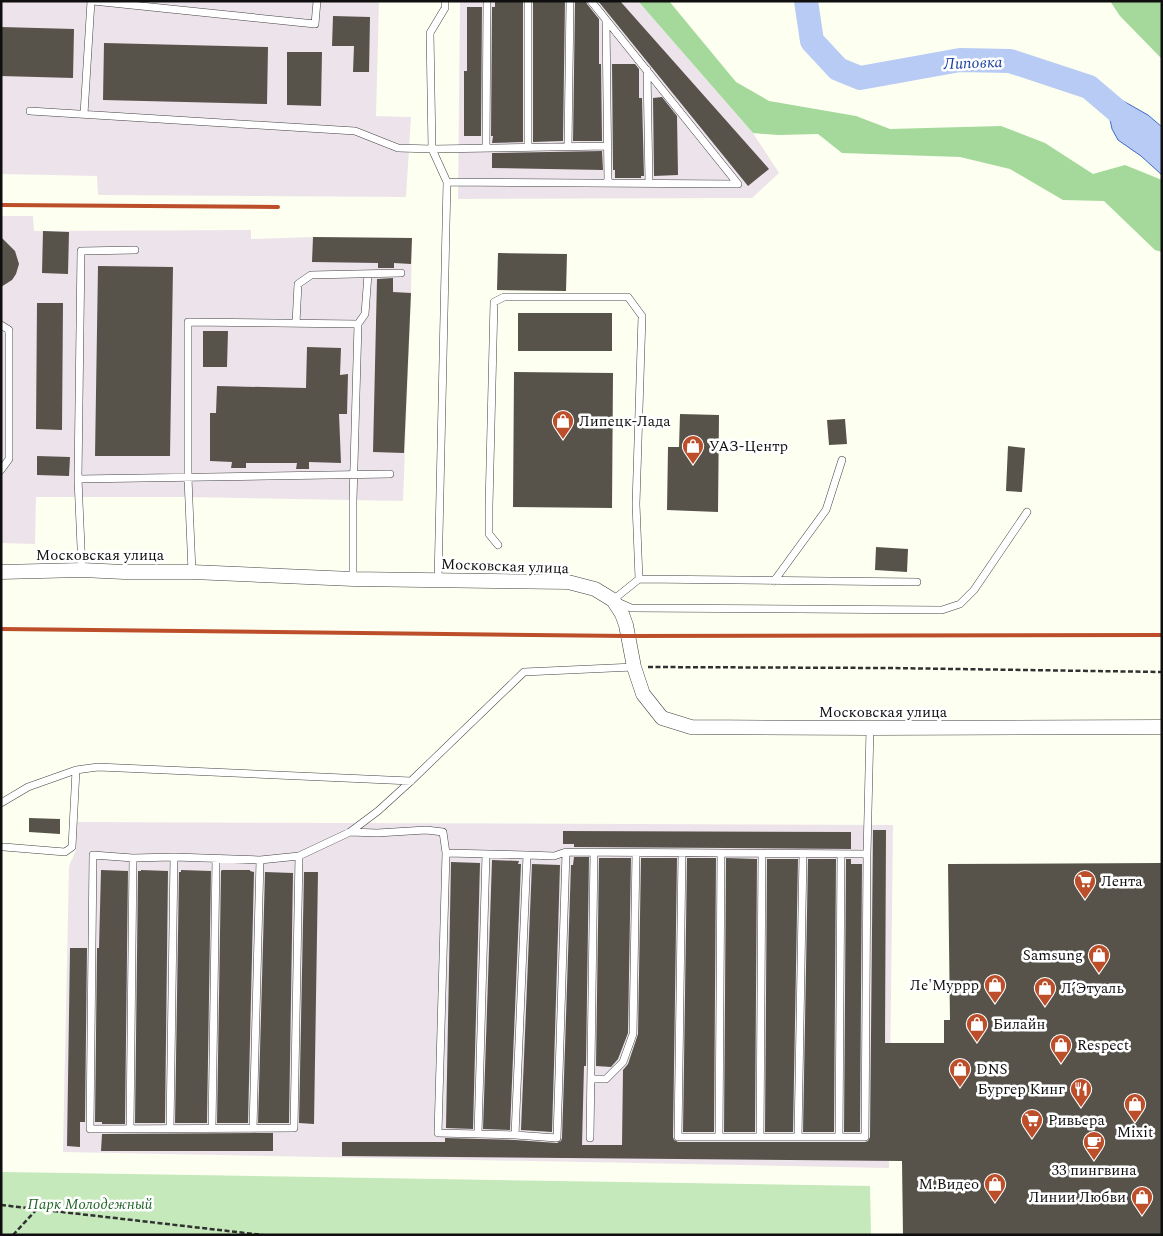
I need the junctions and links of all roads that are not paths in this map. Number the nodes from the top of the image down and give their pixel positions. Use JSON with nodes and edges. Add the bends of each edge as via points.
{"nodes":[{"id":1,"x":92,"y":1,"type":"edge"},
{"id":2,"x":317,"y":1,"type":"edge"},
{"id":3,"x":445,"y":1,"type":"edge"},
{"id":4,"x":487,"y":1,"type":"edge"},
{"id":5,"x":528,"y":1,"type":"edge"},
{"id":6,"x":570,"y":1,"type":"edge"},
{"id":7,"x":591,"y":1,"type":"edge"},
{"id":8,"x":606,"y":20,"type":"junction"},
{"id":9,"x":647,"y":70,"type":"junction"},
{"id":10,"x":30,"y":111,"type":"dead end"},
{"id":11,"x":84,"y":114,"type":"junction"},
{"id":12,"x":608,"y":146,"type":"junction"},
{"id":13,"x":528,"y":147,"type":"junction"},
{"id":14,"x":568,"y":147,"type":"junction"},
{"id":15,"x":486,"y":148,"type":"junction"},
{"id":16,"x":432,"y":149,"type":"junction"},
{"id":17,"x":447,"y":182,"type":"junction"},
{"id":18,"x":608,"y":183,"type":"junction"},
{"id":19,"x":649,"y":184,"type":"junction"},
{"id":20,"x":135,"y":250,"type":"dead end"},
{"id":21,"x":401,"y":273,"type":"dead end"},
{"id":22,"x":368,"y":274,"type":"junction"},
{"id":23,"x":296,"y":323,"type":"junction"},
{"id":24,"x":358,"y":324,"type":"junction"},
{"id":25,"x":1,"y":325,"type":"edge"},
{"id":26,"x":842,"y":460,"type":"dead end"},
{"id":27,"x":1,"y":470,"type":"edge"},
{"id":28,"x":390,"y":474,"type":"dead end"},
{"id":29,"x":354,"y":476,"type":"junction"},
{"id":30,"x":188,"y":478,"type":"junction"},
{"id":31,"x":78,"y":480,"type":"junction"},
{"id":32,"x":1027,"y":512,"type":"dead end"},
{"id":33,"x":498,"y":545,"type":"dead end"},
{"id":34,"x":82,"y":570,"type":"junction"},
{"id":35,"x":1,"y":572,"type":"edge"},
{"id":36,"x":192,"y":572,"type":"junction"},
{"id":37,"x":354,"y":579,"type":"junction"},
{"id":38,"x":639,"y":579,"type":"junction"},
{"id":39,"x":438,"y":580,"type":"junction"},
{"id":40,"x":774,"y":581,"type":"junction"},
{"id":41,"x":917,"y":582,"type":"dead end"},
{"id":42,"x":614,"y":600,"type":"junction"},
{"id":43,"x":634,"y":667,"type":"junction"},
{"id":44,"x":1162,"y":726,"type":"edge"},
{"id":45,"x":870,"y":728,"type":"junction"},
{"id":46,"x":76,"y":770,"type":"junction"},
{"id":47,"x":411,"y":781,"type":"junction"},
{"id":48,"x":1,"y":803,"type":"edge"},
{"id":49,"x":350,"y":832,"type":"junction"},
{"id":50,"x":4,"y":847,"type":"dead end"},
{"id":51,"x":446,"y":852,"type":"junction"},
{"id":52,"x":566,"y":852,"type":"junction"},
{"id":53,"x":594,"y":852,"type":"junction"},
{"id":54,"x":636,"y":852,"type":"junction"},
{"id":55,"x":682,"y":853,"type":"junction"},
{"id":56,"x":721,"y":853,"type":"junction"},
{"id":57,"x":762,"y":853,"type":"junction"},
{"id":58,"x":486,"y":854,"type":"junction"},
{"id":59,"x":802,"y":854,"type":"junction"},
{"id":60,"x":841,"y":854,"type":"junction"},
{"id":61,"x":867,"y":854,"type":"junction"},
{"id":62,"x":527,"y":855,"type":"junction"},
{"id":63,"x":299,"y":856,"type":"junction"},
{"id":64,"x":174,"y":857,"type":"junction"},
{"id":65,"x":133,"y":858,"type":"junction"},
{"id":66,"x":216,"y":858,"type":"junction"},
{"id":67,"x":260,"y":860,"type":"junction"},
{"id":68,"x":591,"y":1079,"type":"junction"},
{"id":69,"x":130,"y":1128,"type":"junction"},
{"id":70,"x":253,"y":1128,"type":"junction"},
{"id":71,"x":170,"y":1129,"type":"junction"},
{"id":72,"x":212,"y":1129,"type":"junction"},
{"id":73,"x":478,"y":1134,"type":"junction"},
{"id":74,"x":515,"y":1135,"type":"junction"},
{"id":75,"x":719,"y":1137,"type":"junction"},
{"id":76,"x":760,"y":1137,"type":"junction"},
{"id":77,"x":798,"y":1137,"type":"junction"},
{"id":78,"x":839,"y":1137,"type":"junction"},
{"id":79,"x":590,"y":1138,"type":"dead end"}],
"edges":[{"from":1,"to":2,"type":"lane","via":[[315,24]]},
{"from":1,"to":11,"type":"lane"},
{"from":3,"to":16,"type":"lane","via":[[445,8],[430,34]]},
{"from":4,"to":15,"type":"lane"},
{"from":5,"to":13,"type":"lane"},
{"from":6,"to":14,"type":"lane"},
{"from":7,"to":8,"type":"lane"},
{"from":8,"to":9,"type":"lane"},
{"from":8,"to":12,"type":"lane"},
{"from":9,"to":19,"type":"lane"},
{"from":9,"to":19,"type":"lane","via":[[738,184]]},
{"from":10,"to":11,"type":"lane"},
{"from":11,"to":16,"type":"lane","via":[[355,131],[398,148]]},
{"from":12,"to":14,"type":"lane"},
{"from":12,"to":18,"type":"lane"},
{"from":13,"to":14,"type":"lane"},
{"from":13,"to":15,"type":"lane"},
{"from":15,"to":16,"type":"lane"},
{"from":16,"to":17,"type":"lane"},
{"from":17,"to":18,"type":"lane"},
{"from":17,"to":39,"type":"lane"},
{"from":18,"to":19,"type":"lane"},
{"from":20,"to":31,"type":"lane","via":[[81,251]]},
{"from":21,"to":22,"type":"lane"},
{"from":22,"to":23,"type":"lane","via":[[311,275],[298,284]]},
{"from":22,"to":24,"type":"lane","via":[[366,314]]},
{"from":23,"to":24,"type":"lane"},
{"from":23,"to":30,"type":"lane","via":[[188,322]]},
{"from":24,"to":29,"type":"lane"},
{"from":25,"to":27,"type":"lane","via":[[9,330],[9,459]]},
{"from":26,"to":40,"type":"lane","via":[[826,510]]},
{"from":28,"to":29,"type":"lane"},
{"from":29,"to":30,"type":"lane"},
{"from":29,"to":37,"type":"lane"},
{"from":30,"to":31,"type":"lane"},
{"from":30,"to":36,"type":"lane"},
{"from":31,"to":34,"type":"lane"},
{"from":32,"to":42,"type":"lane","via":[[974,590],[960,604],[942,610],[631,608]]},
{"from":33,"to":38,"type":"lane","via":[[489,534],[494,302],[504,297],[628,297],[642,316],[636,504]]},
{"from":34,"to":35,"type":"street","name":"Московская улица"},
{"from":34,"to":36,"type":"street","name":"Московская улица"},
{"from":36,"to":37,"type":"street","name":"Московская улица"},
{"from":37,"to":39,"type":"street","name":"Московская улица"},
{"from":38,"to":40,"type":"lane"},
{"from":38,"to":42,"type":"lane"},
{"from":39,"to":42,"type":"street","name":"Московская улица","via":[[568,582],[595,589]]},
{"from":40,"to":41,"type":"lane"},
{"from":42,"to":43,"type":"street","name":"Московская улица","via":[[626,625]]},
{"from":43,"to":45,"type":"street","name":"Московская улица","via":[[643,694],[662,718],[691,726]]},
{"from":43,"to":47,"type":"lane","via":[[524,672]]},
{"from":44,"to":45,"type":"street","name":"Московская улица"},
{"from":45,"to":61,"type":"lane"},
{"from":46,"to":47,"type":"lane","via":[[98,767]]},
{"from":46,"to":48,"type":"lane","via":[[28,787]]},
{"from":46,"to":50,"type":"lane","via":[[72,847],[64,852]]},
{"from":47,"to":49,"type":"lane"},
{"from":49,"to":51,"type":"lane","via":[[443,832]]},
{"from":49,"to":63,"type":"lane"},
{"from":51,"to":58,"type":"lane"},
{"from":51,"to":73,"type":"lane","via":[[438,1133]]},
{"from":52,"to":53,"type":"lane"},
{"from":52,"to":62,"type":"lane","via":[[554,856]]},
{"from":52,"to":74,"type":"lane","via":[[558,1138]]},
{"from":53,"to":54,"type":"lane"},
{"from":53,"to":68,"type":"lane"},
{"from":54,"to":55,"type":"lane"},
{"from":54,"to":68,"type":"lane","via":[[634,1034],[623,1062],[606,1079]]},
{"from":55,"to":56,"type":"lane"},
{"from":55,"to":75,"type":"lane","via":[[678,1137]]},
{"from":56,"to":57,"type":"lane"},
{"from":56,"to":75,"type":"lane"},
{"from":57,"to":59,"type":"lane"},
{"from":57,"to":76,"type":"lane"},
{"from":58,"to":62,"type":"lane"},
{"from":58,"to":73,"type":"lane"},
{"from":59,"to":60,"type":"lane"},
{"from":59,"to":77,"type":"lane"},
{"from":60,"to":61,"type":"lane"},
{"from":60,"to":78,"type":"lane"},
{"from":61,"to":78,"type":"lane","via":[[865,1137]]},
{"from":62,"to":74,"type":"lane"},
{"from":63,"to":67,"type":"lane"},
{"from":63,"to":70,"type":"lane","via":[[294,1128]]},
{"from":64,"to":65,"type":"lane"},
{"from":64,"to":66,"type":"lane"},
{"from":64,"to":71,"type":"lane"},
{"from":65,"to":69,"type":"lane"},
{"from":65,"to":69,"type":"lane","via":[[93,855],[90,1129]]},
{"from":66,"to":67,"type":"lane"},
{"from":66,"to":72,"type":"lane"},
{"from":67,"to":70,"type":"lane"},
{"from":68,"to":79,"type":"lane"},
{"from":69,"to":71,"type":"lane"},
{"from":70,"to":72,"type":"lane"},
{"from":71,"to":72,"type":"lane"},
{"from":73,"to":74,"type":"lane"},
{"from":75,"to":76,"type":"lane"},
{"from":76,"to":77,"type":"lane"},
{"from":77,"to":78,"type":"lane"}]}
